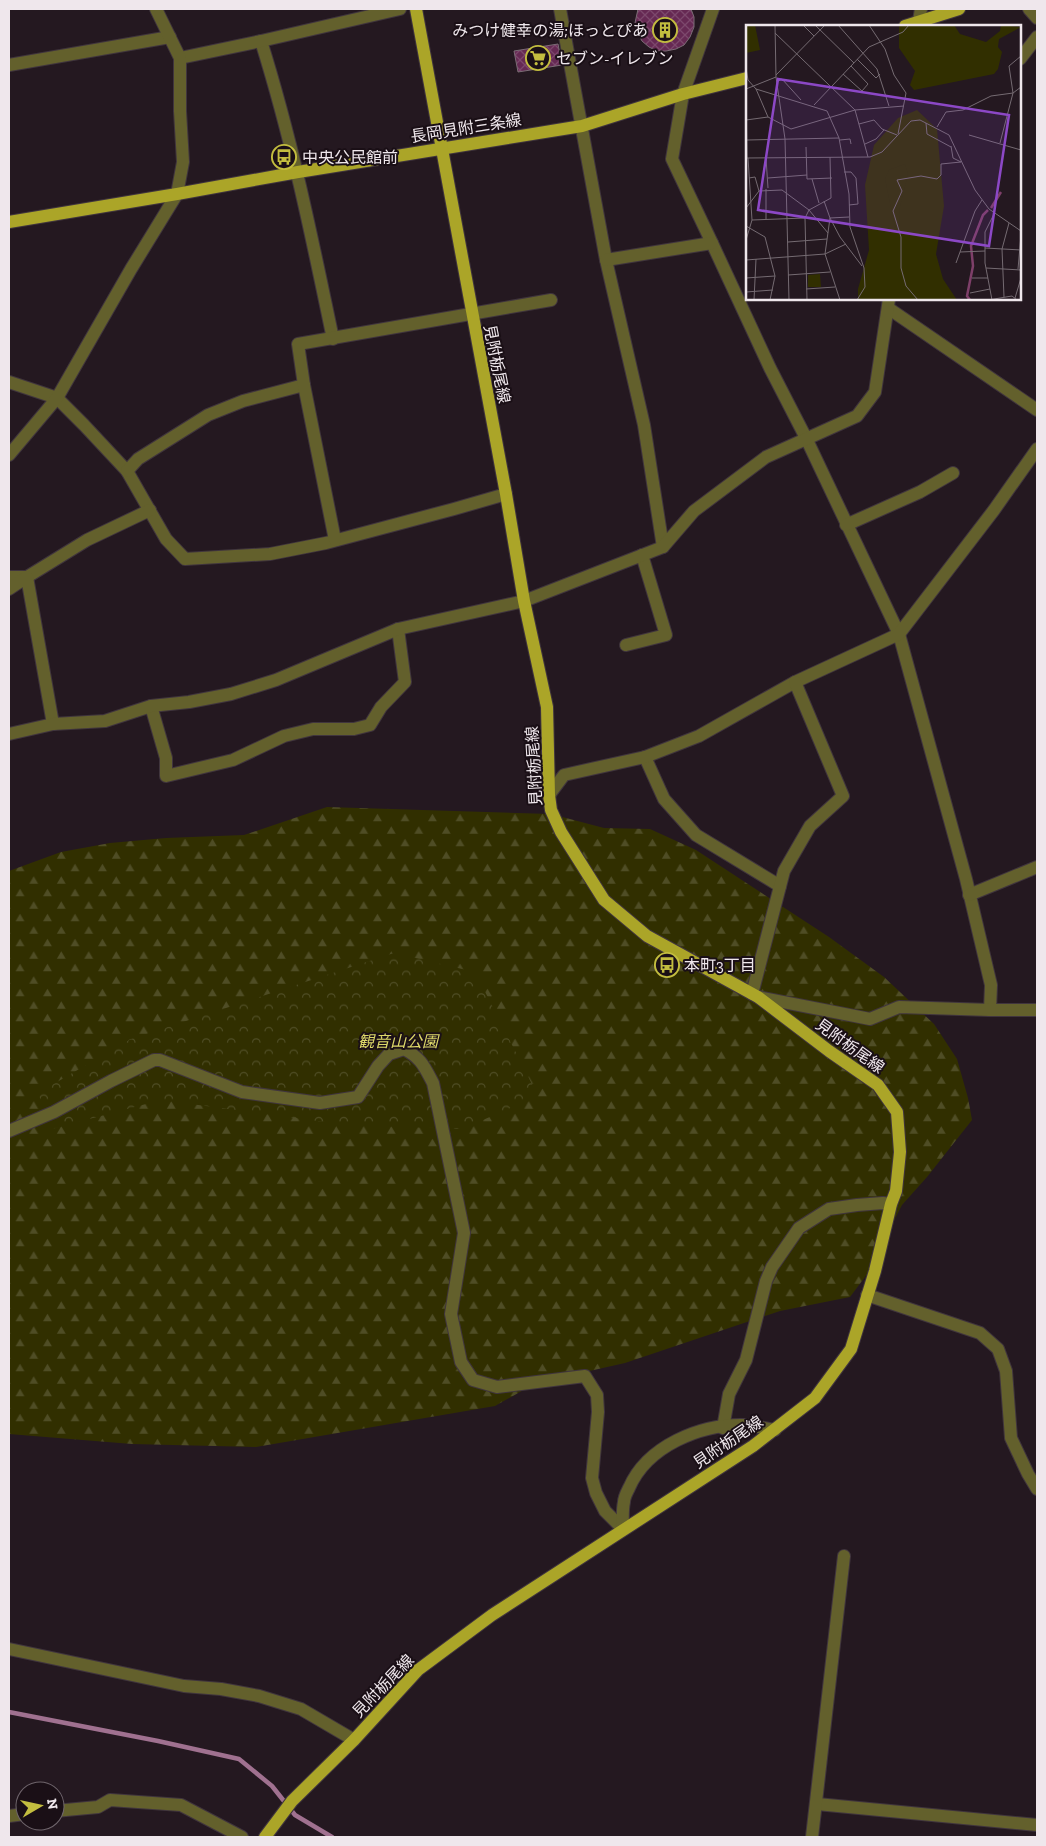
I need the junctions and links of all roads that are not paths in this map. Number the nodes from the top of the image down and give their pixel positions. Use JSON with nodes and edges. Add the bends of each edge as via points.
{"nodes":[{"id":1,"x":156,"y":9,"type":"edge"},
{"id":2,"x":400,"y":9,"type":"edge"},
{"id":3,"x":416,"y":9,"type":"edge"},
{"id":4,"x":560,"y":9,"type":"edge"},
{"id":5,"x":713,"y":9,"type":"edge"},
{"id":6,"x":921,"y":9,"type":"edge"},
{"id":7,"x":959,"y":9,"type":"edge"},
{"id":8,"x":1029,"y":9,"type":"edge"},
{"id":9,"x":1037,"y":18,"type":"edge"},
{"id":10,"x":919,"y":24,"type":"edge"},
{"id":11,"x":170,"y":37,"type":"junction"},
{"id":12,"x":1037,"y":37,"type":"edge"},
{"id":13,"x":261,"y":41,"type":"junction"},
{"id":14,"x":180,"y":58,"type":"junction"},
{"id":15,"x":1021,"y":58,"type":"edge"},
{"id":16,"x":9,"y":65,"type":"edge"},
{"id":17,"x":746,"y":78,"type":"edge"},
{"id":18,"x":683,"y":94,"type":"junction"},
{"id":19,"x":582,"y":126,"type":"junction"},
{"id":20,"x":442,"y":149,"type":"junction"},
{"id":21,"x":298,"y":172,"type":"junction"},
{"id":22,"x":178,"y":194,"type":"junction"},
{"id":23,"x":9,"y":222,"type":"edge"},
{"id":24,"x":712,"y":243,"type":"junction"},
{"id":25,"x":606,"y":260,"type":"junction"},
{"id":26,"x":551,"y":300,"type":"dead end"},
{"id":27,"x":888,"y":303,"type":"edge"},
{"id":28,"x":471,"y":314,"type":"junction"},
{"id":29,"x":333,"y":339,"type":"junction"},
{"id":30,"x":9,"y":382,"type":"edge"},
{"id":31,"x":304,"y":385,"type":"junction"},
{"id":32,"x":57,"y":398,"type":"junction"},
{"id":33,"x":1037,"y":410,"type":"edge"},
{"id":34,"x":806,"y":438,"type":"junction"},
{"id":35,"x":1037,"y":449,"type":"edge"},
{"id":36,"x":9,"y":455,"type":"edge"},
{"id":37,"x":127,"y":471,"type":"junction"},
{"id":38,"x":953,"y":473,"type":"dead end"},
{"id":39,"x":506,"y":494,"type":"junction"},
{"id":40,"x":150,"y":510,"type":"junction"},
{"id":41,"x":846,"y":526,"type":"junction"},
{"id":42,"x":335,"y":540,"type":"junction"},
{"id":43,"x":663,"y":548,"type":"junction"},
{"id":44,"x":642,"y":555,"type":"junction"},
{"id":45,"x":9,"y":577,"type":"edge"},
{"id":46,"x":27,"y":577,"type":"junction"},
{"id":47,"x":9,"y":589,"type":"edge"},
{"id":48,"x":524,"y":601,"type":"junction"},
{"id":49,"x":398,"y":629,"type":"junction"},
{"id":50,"x":899,"y":634,"type":"junction"},
{"id":51,"x":626,"y":644,"type":"dead end"},
{"id":52,"x":795,"y":682,"type":"junction"},
{"id":53,"x":152,"y":706,"type":"junction"},
{"id":54,"x":53,"y":724,"type":"junction"},
{"id":55,"x":9,"y":734,"type":"edge"},
{"id":56,"x":645,"y":757,"type":"junction"},
{"id":57,"x":548,"y":795,"type":"junction"},
{"id":58,"x":1037,"y":867,"type":"edge"},
{"id":59,"x":780,"y":886,"type":"junction"},
{"id":60,"x":969,"y":895,"type":"junction"},
{"id":61,"x":755,"y":996,"type":"junction"},
{"id":62,"x":990,"y":1010,"type":"junction"},
{"id":63,"x":1037,"y":1010,"type":"edge"},
{"id":64,"x":9,"y":1131,"type":"edge"},
{"id":65,"x":891,"y":1204,"type":"junction"},
{"id":66,"x":867,"y":1295,"type":"junction"},
{"id":67,"x":723,"y":1428,"type":"junction"},
{"id":68,"x":775,"y":1430,"type":"junction"},
{"id":69,"x":1037,"y":1490,"type":"edge"},
{"id":70,"x":623,"y":1529,"type":"junction"},
{"id":71,"x":844,"y":1556,"type":"dead end"},
{"id":72,"x":9,"y":1650,"type":"edge"},
{"id":73,"x":354,"y":1740,"type":"junction"},
{"id":74,"x":817,"y":1804,"type":"junction"},
{"id":75,"x":65,"y":1810,"type":"edge"},
{"id":76,"x":1037,"y":1825,"type":"edge"},
{"id":77,"x":242,"y":1837,"type":"edge"},
{"id":78,"x":265,"y":1837,"type":"edge"},
{"id":79,"x":812,"y":1837,"type":"edge"}],
"edges":[{"from":1,"to":11,"type":"street"},
{"from":2,"to":13,"type":"street"},
{"from":3,"to":20,"type":"main road","name":"見附栃尾線"},
{"from":4,"to":19,"type":"street"},
{"from":5,"to":18,"type":"street"},
{"from":6,"to":10,"type":"street"},
{"from":7,"to":10,"type":"main road"},
{"from":8,"to":9,"type":"street"},
{"from":11,"to":14,"type":"street"},
{"from":11,"to":16,"type":"street"},
{"from":12,"to":15,"type":"street"},
{"from":13,"to":14,"type":"street"},
{"from":13,"to":21,"type":"street"},
{"from":14,"to":22,"type":"street","via":[[183,162]]},
{"from":17,"to":18,"type":"main road","name":"長岡見附三条線"},
{"from":18,"to":19,"type":"main road","name":"長岡見附三条線"},
{"from":18,"to":24,"type":"street","via":[[672,159]]},
{"from":19,"to":20,"type":"main road","name":"長岡見附三条線"},
{"from":19,"to":25,"type":"street"},
{"from":20,"to":21,"type":"main road","name":"長岡見附三条線"},
{"from":20,"to":28,"type":"main road","name":"見附栃尾線"},
{"from":21,"to":22,"type":"main road","name":"長岡見附三条線"},
{"from":21,"to":29,"type":"street"},
{"from":22,"to":23,"type":"main road","name":"長岡見附三条線"},
{"from":22,"to":32,"type":"street"},
{"from":24,"to":25,"type":"street"},
{"from":24,"to":34,"type":"street"},
{"from":25,"to":43,"type":"street","via":[[644,425]]},
{"from":26,"to":28,"type":"street"},
{"from":27,"to":33,"type":"street"},
{"from":27,"to":34,"type":"street","via":[[875,392],[857,416]]},
{"from":28,"to":29,"type":"street"},
{"from":28,"to":39,"type":"main road","name":"見附栃尾線"},
{"from":29,"to":31,"type":"street","via":[[298,344]]},
{"from":30,"to":32,"type":"street"},
{"from":31,"to":37,"type":"street","via":[[243,400],[208,415],[138,459]]},
{"from":31,"to":42,"type":"street"},
{"from":32,"to":36,"type":"street"},
{"from":32,"to":37,"type":"street"},
{"from":34,"to":41,"type":"street"},
{"from":34,"to":43,"type":"street","via":[[766,457],[694,511]]},
{"from":35,"to":50,"type":"street"},
{"from":37,"to":40,"type":"street"},
{"from":38,"to":41,"type":"street"},
{"from":39,"to":42,"type":"street"},
{"from":39,"to":48,"type":"main road","name":"見附栃尾線"},
{"from":40,"to":42,"type":"street","via":[[166,539],[186,559],[270,554]]},
{"from":40,"to":46,"type":"street","via":[[87,540]]},
{"from":41,"to":50,"type":"street"},
{"from":43,"to":44,"type":"street"},
{"from":44,"to":48,"type":"street"},
{"from":44,"to":51,"type":"street","via":[[666,634]]},
{"from":45,"to":46,"type":"street"},
{"from":46,"to":47,"type":"street"},
{"from":46,"to":54,"type":"street"},
{"from":48,"to":49,"type":"street"},
{"from":48,"to":57,"type":"main road","name":"見附栃尾線","via":[[547,707]]},
{"from":49,"to":53,"type":"street","via":[[276,680],[189,702]]},
{"from":49,"to":53,"type":"street","via":[[405,682],[381,707],[370,725],[354,729],[313,729],[284,736],[234,760],[166,776],[166,758]]},
{"from":50,"to":52,"type":"street"},
{"from":50,"to":60,"type":"street"},
{"from":52,"to":56,"type":"street","via":[[699,736]]},
{"from":52,"to":59,"type":"street","via":[[843,796],[810,826],[784,871]]},
{"from":53,"to":54,"type":"street","via":[[105,721]]},
{"from":54,"to":55,"type":"street"},
{"from":56,"to":57,"type":"street","via":[[564,775]]},
{"from":56,"to":59,"type":"street","via":[[664,799],[696,835]]},
{"from":57,"to":61,"type":"main road","name":"見附栃尾線","via":[[561,832],[604,900],[647,936]]},
{"from":58,"to":60,"type":"street"},
{"from":59,"to":61,"type":"street"},
{"from":60,"to":62,"type":"street","via":[[991,985]]},
{"from":61,"to":62,"type":"street","via":[[870,1019],[899,1007]]},
{"from":61,"to":65,"type":"main road","name":"見附栃尾線","via":[[878,1085],[897,1112],[900,1152],[896,1191]]},
{"from":62,"to":63,"type":"street"},
{"from":64,"to":70,"type":"street","via":[[54,1112],[154,1060],[242,1092],[320,1102],[358,1097],[389,1054],[404,1049],[417,1056],[433,1083],[464,1233],[451,1314],[461,1362],[473,1380],[497,1386],[585,1376],[597,1396],[592,1478],[605,1511]]},
{"from":65,"to":66,"type":"main road","name":"見附栃尾線"},
{"from":65,"to":67,"type":"street","via":[[883,1202],[829,1209],[799,1228],[766,1281],[746,1360],[729,1394]]},
{"from":66,"to":68,"type":"main road","name":"見附栃尾線","via":[[851,1349],[815,1398]]},
{"from":66,"to":69,"type":"street","via":[[980,1333],[998,1349],[1006,1371],[1011,1438]]},
{"from":67,"to":68,"type":"street","via":[[744,1425]]},
{"from":67,"to":70,"type":"street","via":[[690,1435],[664,1447],[648,1460],[634,1476],[624,1501]]},
{"from":68,"to":70,"type":"main road","name":"見附栃尾線"},
{"from":70,"to":73,"type":"main road","name":"見附栃尾線","via":[[492,1615],[418,1670]]},
{"from":71,"to":74,"type":"street"},
{"from":72,"to":73,"type":"street","via":[[184,1686],[259,1696],[301,1709]]},
{"from":73,"to":78,"type":"main road","name":"見附栃尾線","via":[[292,1801]]},
{"from":74,"to":76,"type":"street"},
{"from":74,"to":79,"type":"street"},
{"from":75,"to":77,"type":"street","via":[[98,1807],[110,1800],[181,1805]]}]}
